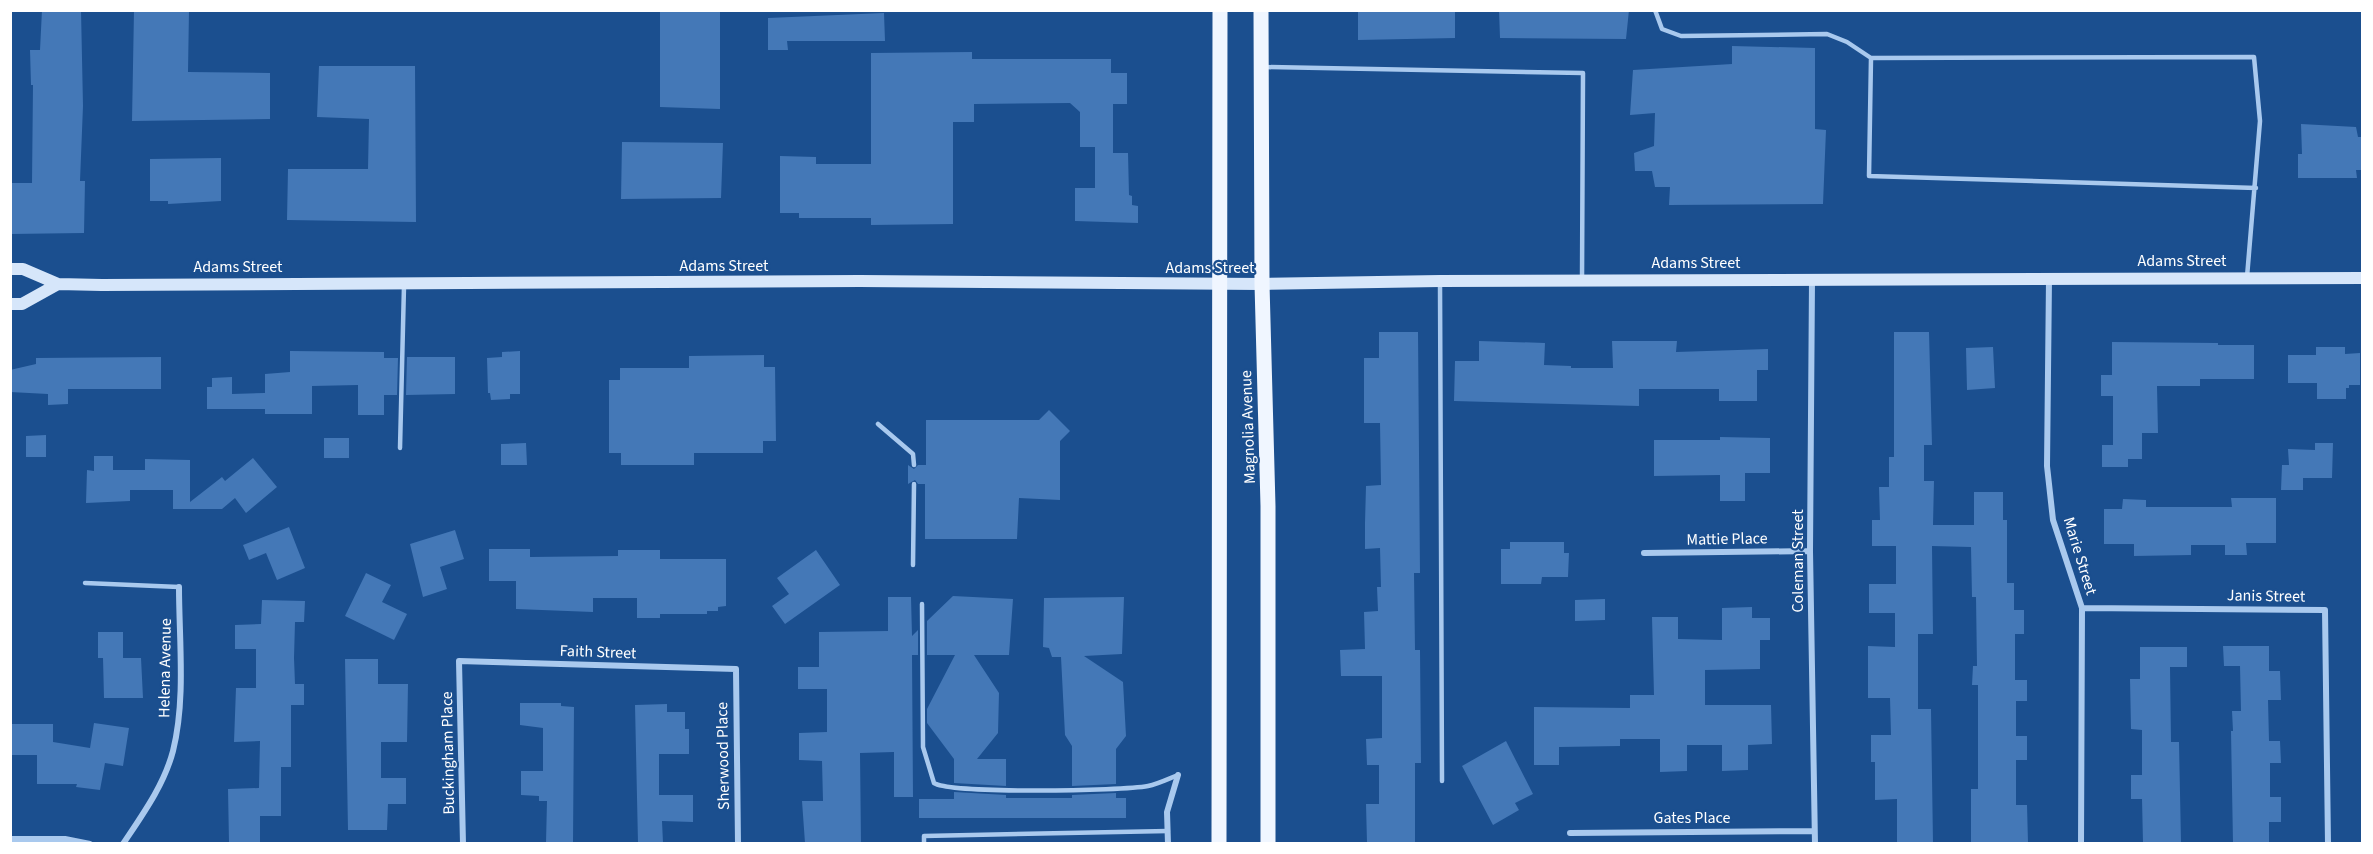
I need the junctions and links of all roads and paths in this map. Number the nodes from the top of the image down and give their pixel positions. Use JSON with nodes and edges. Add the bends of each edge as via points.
{"nodes":[{"id":1,"x":1220,"y":10,"type":"edge"},
{"id":2,"x":1261,"y":10,"type":"edge"},
{"id":3,"x":1655,"y":10,"type":"edge"},
{"id":4,"x":1871,"y":58,"type":"junction"},
{"id":5,"x":1261,"y":67,"type":"junction"},
{"id":6,"x":2256,"y":188,"type":"junction"},
{"id":7,"x":10,"y":269,"type":"edge"},
{"id":8,"x":2049,"y":277,"type":"junction"},
{"id":9,"x":2247,"y":277,"type":"junction"},
{"id":10,"x":2362,"y":278,"type":"edge"},
{"id":11,"x":1812,"y":279,"type":"junction"},
{"id":12,"x":1440,"y":280,"type":"junction"},
{"id":13,"x":1582,"y":280,"type":"junction"},
{"id":14,"x":404,"y":283,"type":"junction"},
{"id":15,"x":58,"y":284,"type":"junction"},
{"id":16,"x":1221,"y":284,"type":"junction"},
{"id":17,"x":1262,"y":284,"type":"junction"},
{"id":18,"x":10,"y":304,"type":"edge"},
{"id":19,"x":878,"y":424,"type":"dead end"},
{"id":20,"x":400,"y":448,"type":"dead end"},
{"id":21,"x":914,"y":465,"type":"dead end"},
{"id":22,"x":914,"y":484,"type":"dead end"},
{"id":23,"x":1810,"y":550,"type":"junction"},
{"id":24,"x":1644,"y":554,"type":"dead end"},
{"id":25,"x":913,"y":565,"type":"dead end"},
{"id":26,"x":85,"y":583,"type":"dead end"},
{"id":27,"x":179,"y":586,"type":"joint"},
{"id":28,"x":922,"y":604,"type":"dead end"},
{"id":29,"x":2082,"y":608,"type":"junction"},
{"id":30,"x":459,"y":661,"type":"joint"},
{"id":31,"x":735,"y":669,"type":"joint"},
{"id":32,"x":1178,"y":775,"type":"joint"},
{"id":33,"x":1442,"y":781,"type":"dead end"},
{"id":34,"x":1168,"y":831,"type":"junction"},
{"id":35,"x":1814,"y":831,"type":"junction"},
{"id":36,"x":1570,"y":833,"type":"dead end"},
{"id":37,"x":10,"y":839,"type":"edge"},
{"id":38,"x":90,"y":843,"type":"edge"},
{"id":39,"x":123,"y":843,"type":"edge"},
{"id":40,"x":463,"y":843,"type":"edge"},
{"id":41,"x":738,"y":843,"type":"edge"},
{"id":42,"x":924,"y":843,"type":"edge"},
{"id":43,"x":1168,"y":843,"type":"edge"},
{"id":44,"x":1219,"y":843,"type":"edge"},
{"id":45,"x":1268,"y":843,"type":"edge"},
{"id":46,"x":1815,"y":843,"type":"edge"},
{"id":47,"x":2081,"y":843,"type":"edge"},
{"id":48,"x":2328,"y":843,"type":"edge"}],
"edges":[{"from":1,"to":16,"type":"main road","name":"Magnolia Avenue"},
{"from":2,"to":5,"type":"main road","name":"Magnolia Avenue"},
{"from":3,"to":4,"type":"lane","via":[[1662,29],[1681,36],[1827,34]]},
{"from":4,"to":6,"type":"lane","via":[[1869,176]]},
{"from":4,"to":6,"type":"lane","via":[[2254,57],[2260,121]]},
{"from":5,"to":13,"type":"lane","via":[[1583,73]]},
{"from":5,"to":17,"type":"main road","name":"Magnolia Avenue"},
{"from":6,"to":9,"type":"lane"},
{"from":7,"to":15,"type":"main road","name":"Adams Street","via":[[23,269]]},
{"from":8,"to":9,"type":"main road","name":"Adams Street"},
{"from":8,"to":11,"type":"main road","name":"Adams Street"},
{"from":8,"to":29,"type":"street","name":"Marie Street","via":[[2048,466],[2053,520]]},
{"from":9,"to":10,"type":"main road","name":"Adams Street"},
{"from":11,"to":13,"type":"main road","name":"Adams Street"},
{"from":11,"to":23,"type":"street","name":"Coleman Street"},
{"from":12,"to":13,"type":"main road","name":"Adams Street"},
{"from":12,"to":17,"type":"main road","name":"Adams Street"},
{"from":12,"to":33,"type":"lane"},
{"from":14,"to":15,"type":"main road","name":"Adams Street"},
{"from":14,"to":16,"type":"main road","name":"Adams Street"},
{"from":14,"to":20,"type":"lane"},
{"from":15,"to":18,"type":"main road","name":"Adams Street","via":[[22,304]]},
{"from":16,"to":17,"type":"main road","name":"Adams Street"},
{"from":16,"to":44,"type":"main road","name":"Magnolia Avenue"},
{"from":17,"to":45,"type":"main road","name":"Magnolia Avenue","via":[[1268,506]]},
{"from":19,"to":21,"type":"lane","via":[[913,454]]},
{"from":22,"to":25,"type":"lane"},
{"from":23,"to":24,"type":"street","name":"Mattie Place"},
{"from":23,"to":35,"type":"street","name":"Coleman Street"},
{"from":26,"to":27,"type":"lane"},
{"from":27,"to":39,"type":"street","name":"Helena Avenue","via":[[179,717],[172,752],[155,795]]},
{"from":28,"to":32,"type":"lane","via":[[923,747],[934,783],[949,789],[975,791],[1119,789],[1148,786]]},
{"from":29,"to":47,"type":"street","name":"Marie Street"},
{"from":29,"to":48,"type":"street","name":"Janis Street","via":[[2325,610]]},
{"from":30,"to":31,"type":"street","name":"Faith Street"},
{"from":30,"to":40,"type":"street","name":"Buckingham Place"},
{"from":31,"to":41,"type":"street","name":"Sherwood Place"},
{"from":32,"to":34,"type":"street","via":[[1167,812]]},
{"from":34,"to":42,"type":"lane","via":[[924,836]]},
{"from":34,"to":43,"type":"street"},
{"from":35,"to":36,"type":"street","name":"Gates Place"},
{"from":35,"to":46,"type":"street","name":"Coleman Street"},
{"from":37,"to":38,"type":"street"}]}
